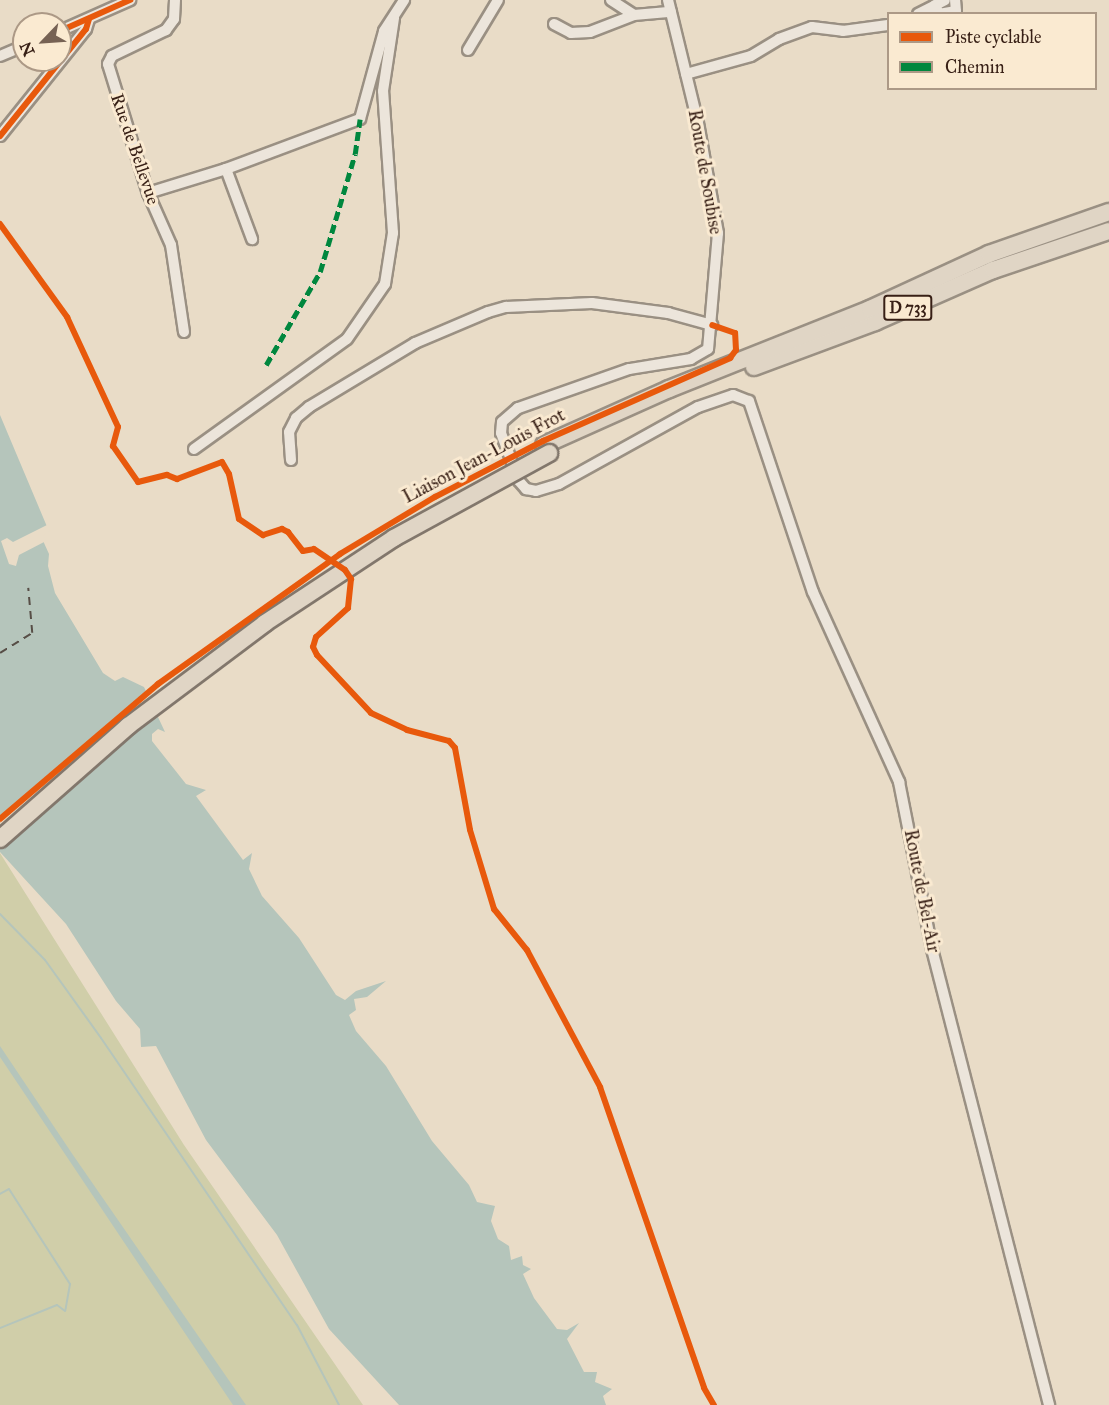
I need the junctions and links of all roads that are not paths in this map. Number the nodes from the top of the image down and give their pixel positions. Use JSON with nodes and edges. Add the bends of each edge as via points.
{"nodes":[{"id":1,"x":130,"y":0,"type":"edge"},
{"id":2,"x":175,"y":0,"type":"edge"},
{"id":3,"x":404,"y":0,"type":"edge"},
{"id":4,"x":498,"y":0,"type":"edge"},
{"id":5,"x":611,"y":0,"type":"edge"},
{"id":6,"x":668,"y":0,"type":"edge"},
{"id":7,"x":945,"y":0,"type":"edge"},
{"id":8,"x":955,"y":0,"type":"edge"},
{"id":9,"x":934,"y":5,"type":"junction"},
{"id":10,"x":671,"y":12,"type":"junction"},
{"id":11,"x":922,"y":12,"type":"edge"},
{"id":12,"x":938,"y":12,"type":"edge"},
{"id":13,"x":950,"y":12,"type":"edge"},
{"id":14,"x":634,"y":15,"type":"junction"},
{"id":15,"x":394,"y":18,"type":"junction"},
{"id":16,"x":89,"y":19,"type":"junction"},
{"id":17,"x":554,"y":24,"type":"dead end"},
{"id":18,"x":72,"y":26,"type":"edge"},
{"id":19,"x":887,"y":26,"type":"edge"},
{"id":20,"x":468,"y":50,"type":"dead end"},
{"id":21,"x":686,"y":74,"type":"junction"},
{"id":22,"x":0,"y":136,"type":"edge"},
{"id":23,"x":226,"y":169,"type":"junction"},
{"id":24,"x":148,"y":193,"type":"junction"},
{"id":25,"x":1109,"y":212,"type":"edge"},
{"id":26,"x":1109,"y":231,"type":"edge"},
{"id":27,"x":252,"y":239,"type":"dead end"},
{"id":28,"x":712,"y":325,"type":"junction"},
{"id":29,"x":184,"y":333,"type":"dead end"},
{"id":30,"x":743,"y":397,"type":"joint"},
{"id":31,"x":194,"y":449,"type":"dead end"},
{"id":32,"x":547,"y":449,"type":"junction"},
{"id":33,"x":291,"y":460,"type":"dead end"},
{"id":34,"x":0,"y":825,"type":"edge"},
{"id":35,"x":0,"y":838,"type":"edge"},
{"id":36,"x":1049,"y":1405,"type":"edge"}],
"edges":[{"from":1,"to":16,"type":"street"},
{"from":2,"to":24,"type":"street","name":"Rue de Bellevue","via":[[174,19],[166,30],[112,56],[108,64]]},
{"from":3,"to":15,"type":"street"},
{"from":4,"to":20,"type":"street"},
{"from":5,"to":14,"type":"street"},
{"from":6,"to":10,"type":"street","name":"Route de Soubise"},
{"from":7,"to":9,"type":"street"},
{"from":8,"to":13,"type":"street","via":[[956,11]]},
{"from":9,"to":11,"type":"street"},
{"from":9,"to":12,"type":"street"},
{"from":10,"to":14,"type":"street"},
{"from":10,"to":21,"type":"street","name":"Route de Soubise"},
{"from":14,"to":17,"type":"street","via":[[590,32],[571,33]]},
{"from":15,"to":23,"type":"street","via":[[384,31],[360,119]]},
{"from":15,"to":31,"type":"street","via":[[383,91],[393,233],[385,284],[347,339]]},
{"from":16,"to":18,"type":"street"},
{"from":16,"to":22,"type":"street","via":[[86,28]]},
{"from":19,"to":21,"type":"street","via":[[843,31],[812,27],[778,39],[751,56]]},
{"from":21,"to":28,"type":"street","name":"Route de Soubise","via":[[718,233]]},
{"from":23,"to":24,"type":"street"},
{"from":23,"to":27,"type":"street"},
{"from":24,"to":29,"type":"street","name":"Rue de Bellevue","via":[[171,246]]},
{"from":25,"to":32,"type":"main road","number":"D 733","via":[[989,254]]},
{"from":26,"to":32,"type":"main road","number":"D 733","via":[[993,270],[875,322]]},
{"from":28,"to":30,"type":"street","name":"Route de Soubise","via":[[708,349],[700,356],[629,369],[508,413],[501,433],[519,481],[526,489],[536,491],[559,484],[698,407],[733,395]]},
{"from":28,"to":33,"type":"street","via":[[668,313],[592,303],[506,307],[488,312],[415,344],[309,407],[296,418],[289,432]]},
{"from":30,"to":36,"type":"street","name":"Route de Bel-Air","via":[[753,408],[791,536],[813,592],[899,782],[932,949]]},
{"from":32,"to":34,"type":"main road","number":"D 733","via":[[357,549],[254,618],[126,716]]},
{"from":32,"to":35,"type":"main road","number":"D 733","bridge":true,"via":[[394,538],[264,623],[128,726]]}]}
